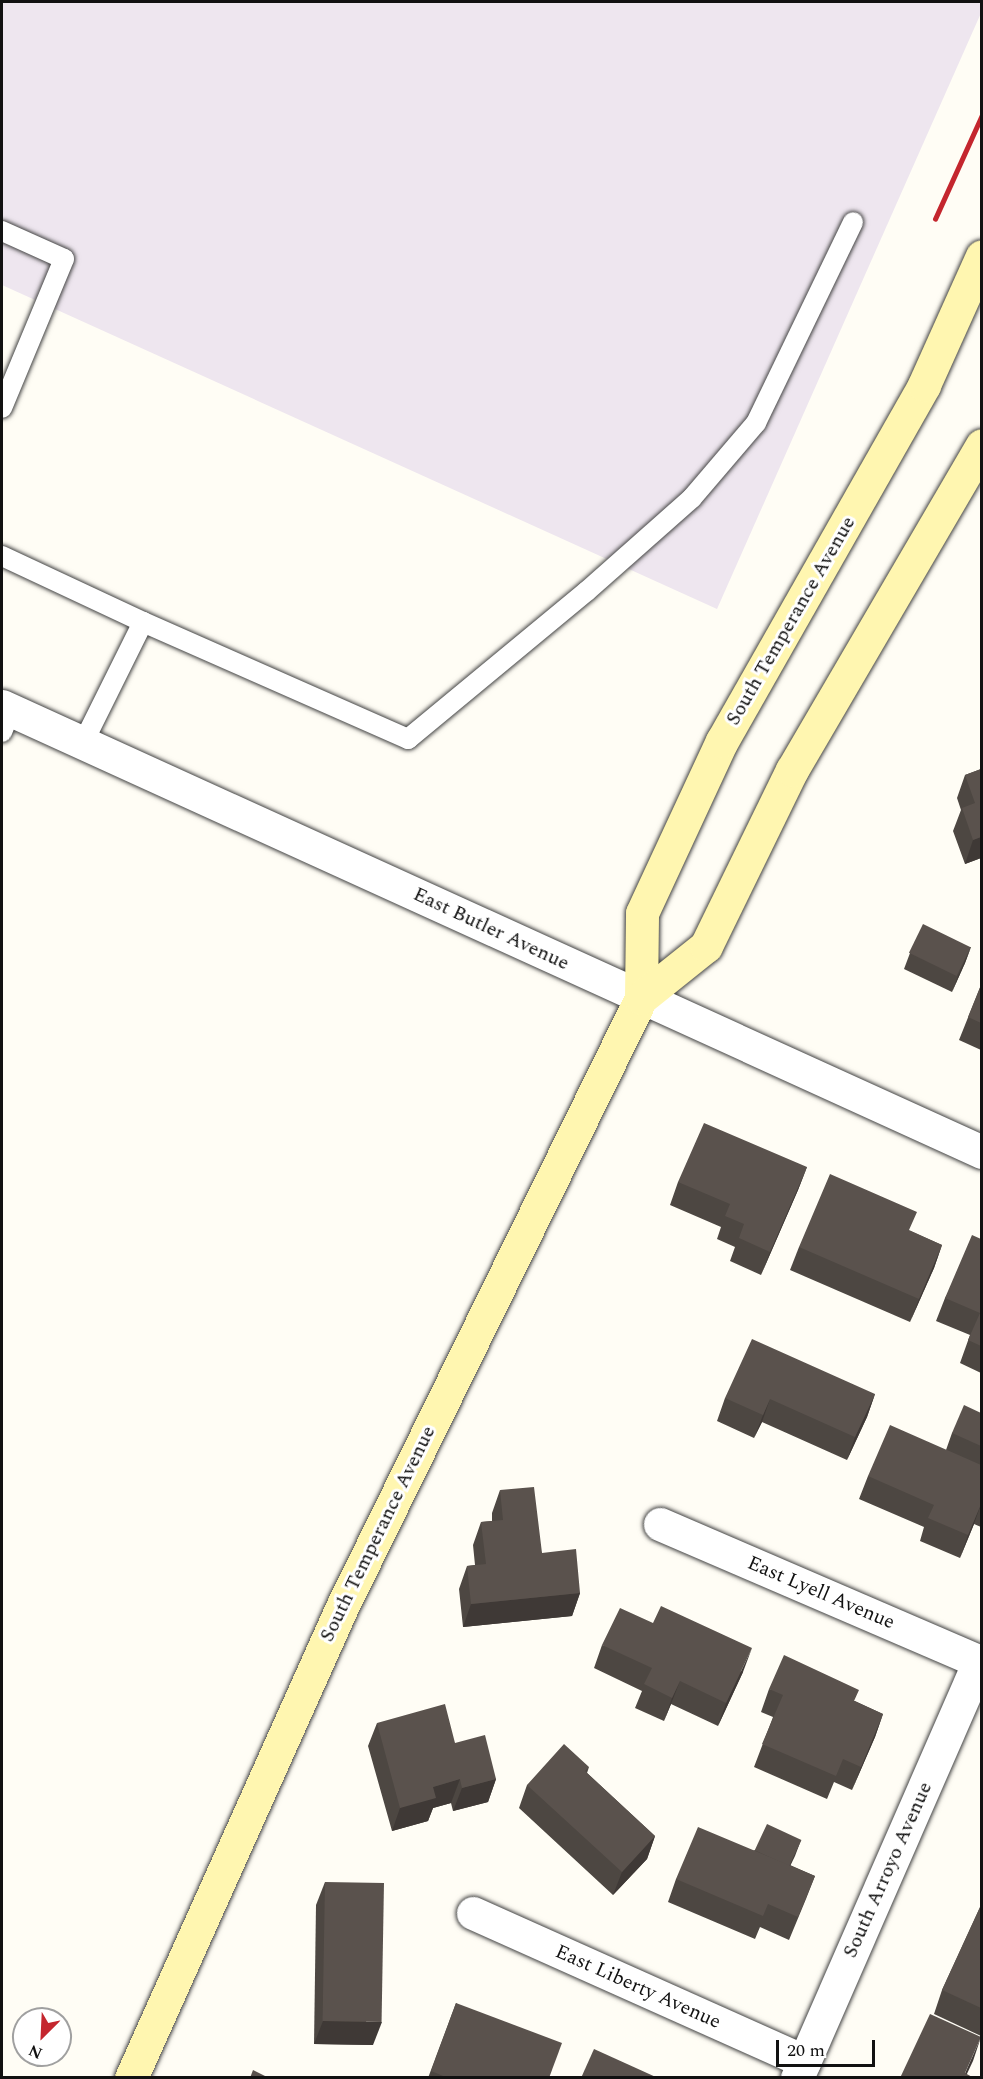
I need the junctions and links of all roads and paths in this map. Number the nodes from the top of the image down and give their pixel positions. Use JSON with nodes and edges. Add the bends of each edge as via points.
{"nodes":[{"id":1,"x":853,"y":222,"type":"dead end"},
{"id":2,"x":2,"y":231,"type":"edge"},
{"id":3,"x":981,"y":256,"type":"edge"},
{"id":4,"x":2,"y":408,"type":"edge"},
{"id":5,"x":981,"y":445,"type":"edge"},
{"id":6,"x":2,"y":556,"type":"edge"},
{"id":7,"x":143,"y":622,"type":"junction"},
{"id":8,"x":5,"y":716,"type":"edge"},
{"id":9,"x":83,"y":743,"type":"junction"},
{"id":10,"x":641,"y":998,"type":"junction"},
{"id":11,"x":981,"y":1152,"type":"edge"},
{"id":12,"x":660,"y":1524,"type":"dead end"},
{"id":13,"x":980,"y":1663,"type":"edge"},
{"id":14,"x":473,"y":1913,"type":"dead end"},
{"id":15,"x":800,"y":2069,"type":"edge"},
{"id":16,"x":131,"y":2078,"type":"edge"}],
"edges":[{"from":1,"to":7,"type":"lane","via":[[756,423],[692,498],[408,739]]},
{"from":2,"to":4,"type":"lane","via":[[64,259]]},
{"from":3,"to":10,"type":"main road","name":"South Temperance Avenue","via":[[924,385],[722,741],[642,913]]},
{"from":5,"to":10,"type":"main road","name":"South Temperance Avenue","via":[[792,770],[705,946]]},
{"from":6,"to":7,"type":"lane"},
{"from":7,"to":9,"type":"lane"},
{"from":8,"to":9,"type":"street","name":"East Butler Avenue"},
{"from":9,"to":10,"type":"street","name":"East Butler Avenue"},
{"from":10,"to":11,"type":"street","name":"East Butler Avenue"},
{"from":10,"to":16,"type":"main road","name":"South Temperance Avenue","via":[[342,1607]]},
{"from":12,"to":13,"type":"street","name":"East Lyell Avenue"},
{"from":13,"to":15,"type":"street","name":"South Arroyo Avenue"},
{"from":14,"to":15,"type":"street","name":"East Liberty Avenue"}]}
